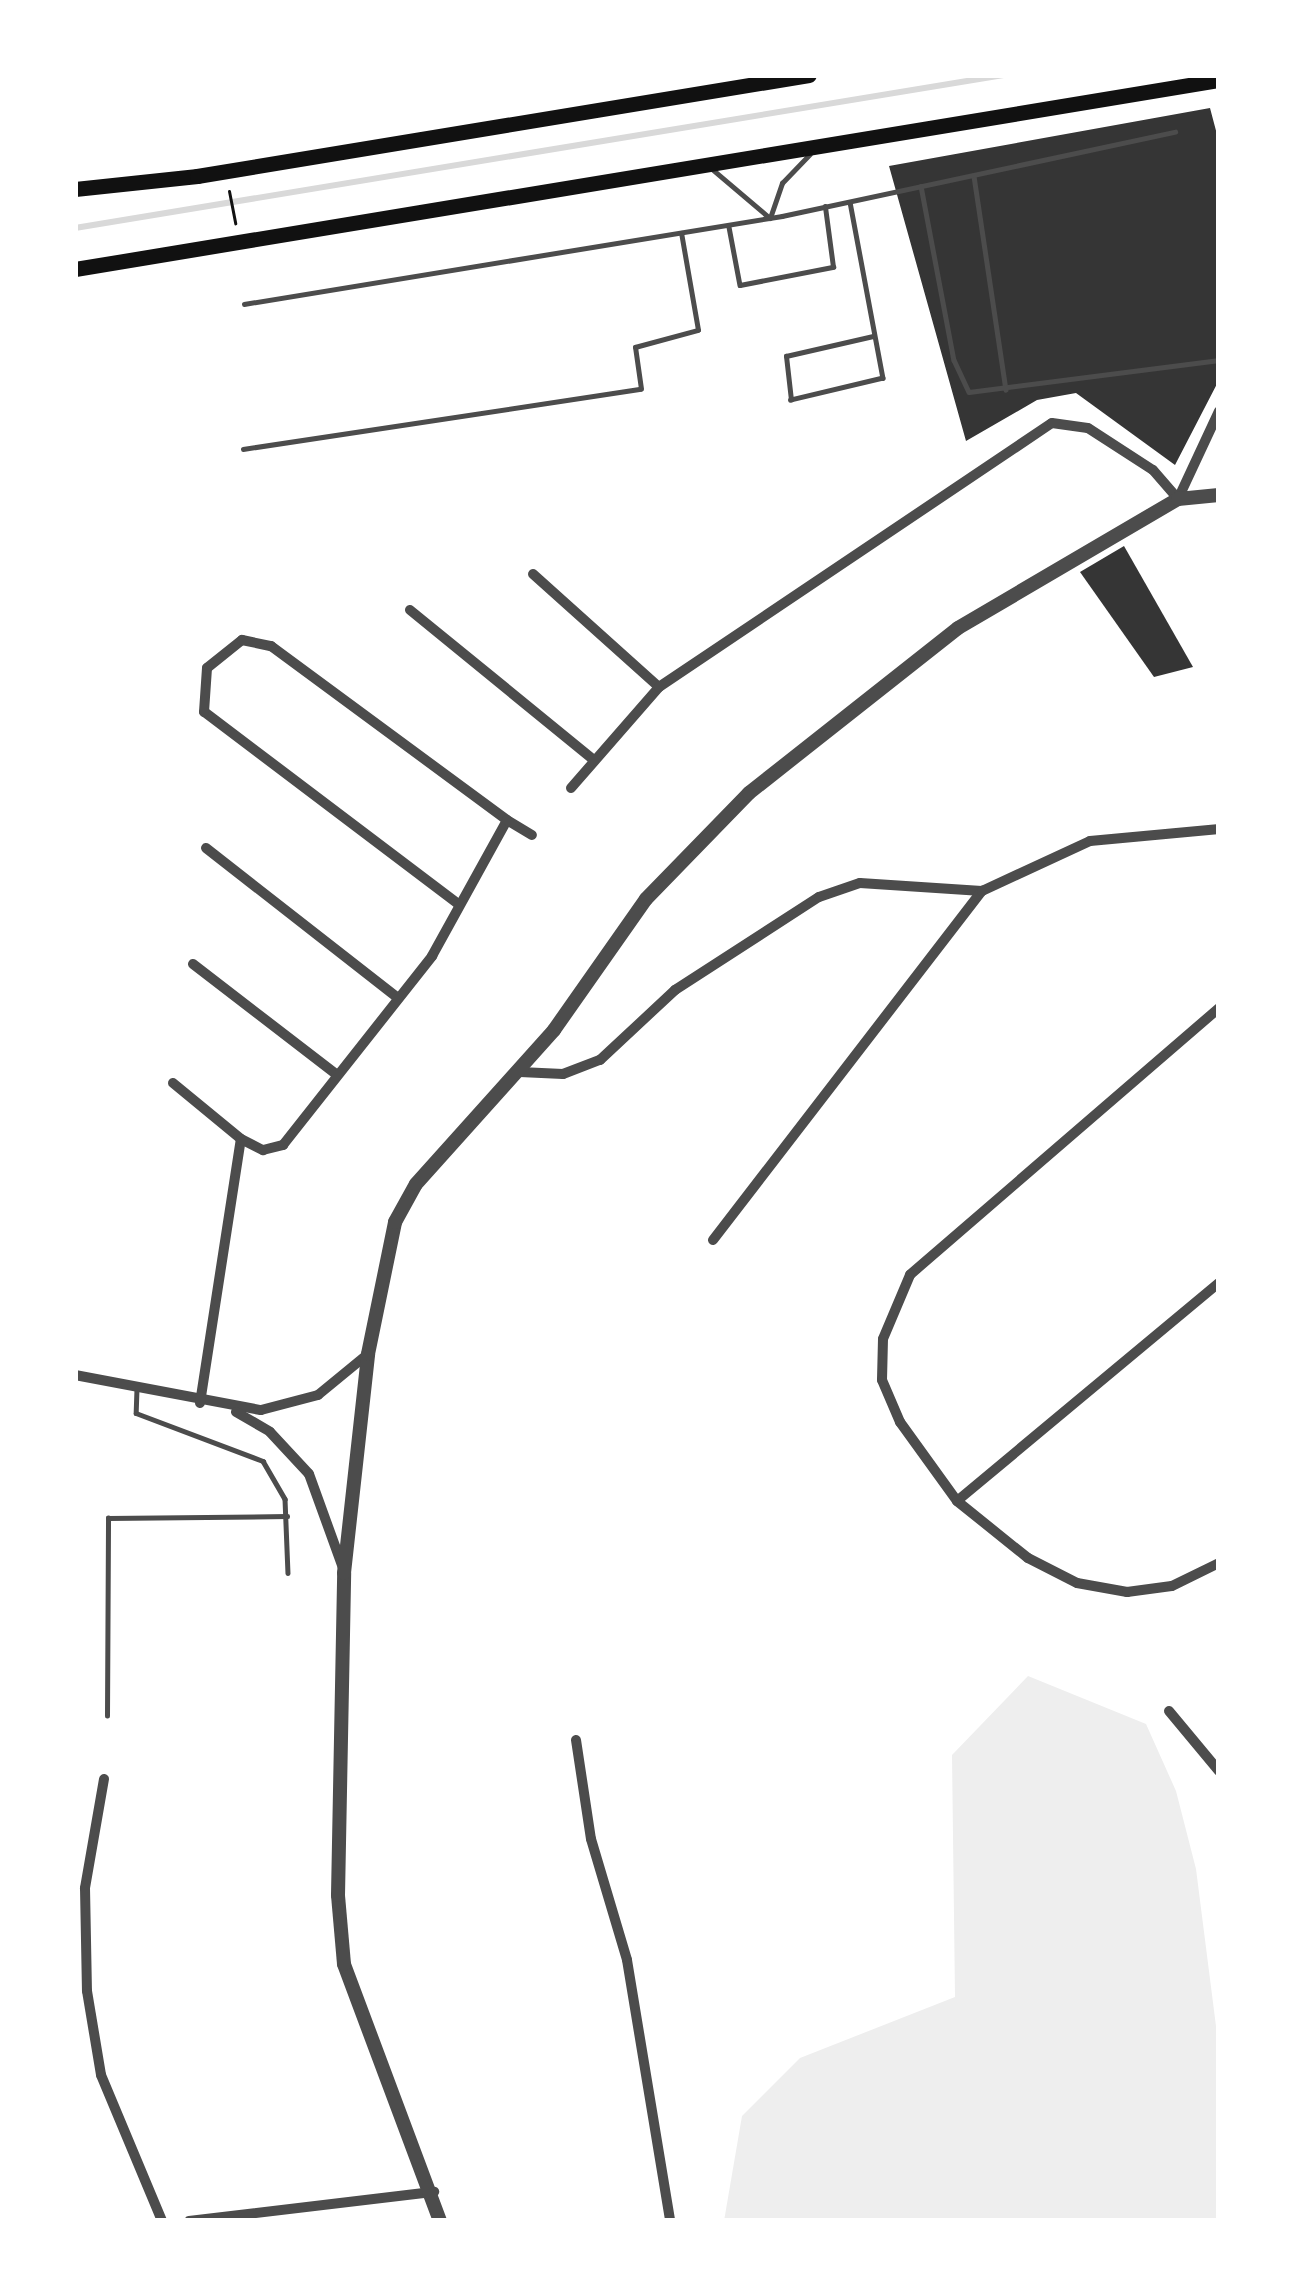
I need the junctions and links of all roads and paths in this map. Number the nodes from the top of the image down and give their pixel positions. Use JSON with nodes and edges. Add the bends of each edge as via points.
{"nodes":[{"id":1,"x":809,"y":75,"type":"edge"},
{"id":2,"x":1219,"y":80,"type":"edge"},
{"id":3,"x":1175,"y":132,"type":"dead end"},
{"id":4,"x":823,"y":146,"type":"junction"},
{"id":5,"x":704,"y":164,"type":"junction"},
{"id":6,"x":974,"y":176,"type":"junction"},
{"id":7,"x":921,"y":186,"type":"junction"},
{"id":8,"x":229,"y":188,"type":"dead end"},
{"id":9,"x":75,"y":189,"type":"edge"},
{"id":10,"x":850,"y":202,"type":"junction"},
{"id":11,"x":825,"y":207,"type":"junction"},
{"id":12,"x":234,"y":217,"type":"dead end"},
{"id":13,"x":770,"y":218,"type":"junction"},
{"id":14,"x":729,"y":225,"type":"junction"},
{"id":15,"x":681,"y":233,"type":"junction"},
{"id":16,"x":75,"y":268,"type":"edge"},
{"id":17,"x":244,"y":304,"type":"dead end"},
{"id":18,"x":873,"y":336,"type":"junction"},
{"id":19,"x":1219,"y":360,"type":"edge"},
{"id":20,"x":1006,"y":390,"type":"junction"},
{"id":21,"x":1219,"y":411,"type":"edge"},
{"id":22,"x":243,"y":449,"type":"dead end"},
{"id":23,"x":1219,"y":495,"type":"edge"},
{"id":24,"x":1178,"y":499,"type":"junction"},
{"id":25,"x":533,"y":574,"type":"dead end"},
{"id":26,"x":410,"y":610,"type":"dead end"},
{"id":27,"x":659,"y":687,"type":"junction"},
{"id":28,"x":594,"y":760,"type":"junction"},
{"id":29,"x":571,"y":788,"type":"dead end"},
{"id":30,"x":507,"y":820,"type":"junction"},
{"id":31,"x":1219,"y":829,"type":"edge"},
{"id":32,"x":532,"y":835,"type":"dead end"},
{"id":33,"x":206,"y":848,"type":"dead end"},
{"id":34,"x":982,"y":891,"type":"junction"},
{"id":35,"x":457,"y":903,"type":"junction"},
{"id":36,"x":194,"y":964,"type":"dead end"},
{"id":37,"x":398,"y":998,"type":"junction"},
{"id":38,"x":1219,"y":1008,"type":"edge"},
{"id":39,"x":520,"y":1072,"type":"junction"},
{"id":40,"x":338,"y":1075,"type":"junction"},
{"id":41,"x":173,"y":1084,"type":"dead end"},
{"id":42,"x":242,"y":1139,"type":"junction"},
{"id":43,"x":712,"y":1240,"type":"dead end"},
{"id":44,"x":1219,"y":1283,"type":"edge"},
{"id":45,"x":368,"y":1354,"type":"junction"},
{"id":46,"x":75,"y":1375,"type":"edge"},
{"id":47,"x":137,"y":1389,"type":"junction"},
{"id":48,"x":200,"y":1403,"type":"junction"},
{"id":49,"x":233,"y":1411,"type":"junction"},
{"id":50,"x":957,"y":1501,"type":"junction"},
{"id":51,"x":287,"y":1516,"type":"junction"},
{"id":52,"x":1219,"y":1563,"type":"edge"},
{"id":53,"x":288,"y":1573,"type":"dead end"},
{"id":54,"x":344,"y":1573,"type":"junction"},
{"id":55,"x":1169,"y":1711,"type":"dead end"},
{"id":56,"x":106,"y":1716,"type":"dead end"},
{"id":57,"x":576,"y":1740,"type":"dead end"},
{"id":58,"x":1219,"y":1771,"type":"edge"},
{"id":59,"x":104,"y":1779,"type":"dead end"},
{"id":60,"x":434,"y":2192,"type":"junction"},
{"id":61,"x":162,"y":2221,"type":"edge"},
{"id":62,"x":189,"y":2221,"type":"edge"},
{"id":63,"x":440,"y":2221,"type":"edge"},
{"id":64,"x":670,"y":2221,"type":"edge"}],
"edges":[{"from":1,"to":9,"type":"main road"},
{"from":2,"to":4,"type":"main road"},
{"from":3,"to":6,"type":"lane"},
{"from":4,"to":5,"type":"main road"},
{"from":4,"to":13,"type":"lane","via":[[782,183]]},
{"from":5,"to":13,"type":"lane","via":[[746,190]]},
{"from":5,"to":16,"type":"main road"},
{"from":6,"to":7,"type":"lane"},
{"from":6,"to":20,"type":"lane"},
{"from":7,"to":10,"type":"lane"},
{"from":7,"to":20,"type":"lane","via":[[958,376],[979,395]]},
{"from":8,"to":12,"type":"path"},
{"from":10,"to":11,"type":"lane"},
{"from":10,"to":18,"type":"lane"},
{"from":11,"to":13,"type":"lane"},
{"from":11,"to":14,"type":"lane","via":[[833,267],[740,285]]},
{"from":13,"to":14,"type":"lane"},
{"from":14,"to":15,"type":"lane"},
{"from":15,"to":17,"type":"lane"},
{"from":15,"to":22,"type":"lane","via":[[698,330],[634,346],[641,388]]},
{"from":18,"to":18,"type":"lane","via":[[880,384],[791,400],[786,356]]},
{"from":19,"to":20,"type":"lane"},
{"from":21,"to":24,"type":"street"},
{"from":23,"to":24,"type":"street"},
{"from":24,"to":27,"type":"street","via":[[1153,470],[1088,428],[1052,423]]},
{"from":24,"to":39,"type":"street","via":[[958,628],[749,794],[646,899]]},
{"from":25,"to":27,"type":"street"},
{"from":26,"to":28,"type":"street"},
{"from":27,"to":28,"type":"street"},
{"from":28,"to":29,"type":"street"},
{"from":30,"to":32,"type":"street"},
{"from":30,"to":35,"type":"street"},
{"from":30,"to":35,"type":"street","via":[[271,646],[242,640],[206,668],[204,712]]},
{"from":31,"to":34,"type":"street","via":[[1090,841]]},
{"from":33,"to":37,"type":"street"},
{"from":34,"to":39,"type":"street","via":[[860,883],[819,897],[675,989],[600,1060],[562,1074]]},
{"from":34,"to":43,"type":"street"},
{"from":35,"to":37,"type":"street","via":[[453,922]]},
{"from":36,"to":40,"type":"street"},
{"from":37,"to":40,"type":"street"},
{"from":38,"to":50,"type":"street","via":[[950,1238],[910,1275],[892,1307],[882,1380],[900,1422]]},
{"from":39,"to":45,"type":"street","via":[[444,1150],[395,1222]]},
{"from":40,"to":42,"type":"street","via":[[283,1145],[263,1150]]},
{"from":41,"to":42,"type":"street"},
{"from":42,"to":48,"type":"street"},
{"from":44,"to":50,"type":"street"},
{"from":45,"to":49,"type":"street","via":[[318,1395]]},
{"from":45,"to":54,"type":"street"},
{"from":46,"to":47,"type":"street"},
{"from":47,"to":48,"type":"street"},
{"from":47,"to":51,"type":"lane","via":[[136,1413],[263,1461]]},
{"from":48,"to":49,"type":"street"},
{"from":49,"to":54,"type":"street","via":[[270,1432],[309,1474]]},
{"from":50,"to":52,"type":"street","via":[[1028,1558],[1077,1583],[1127,1592],[1172,1586]]},
{"from":51,"to":53,"type":"lane"},
{"from":51,"to":56,"type":"lane","via":[[108,1518]]},
{"from":54,"to":60,"type":"street","via":[[344,1964]]},
{"from":55,"to":58,"type":"street"},
{"from":57,"to":64,"type":"street","via":[[591,1839],[627,1960]]},
{"from":59,"to":61,"type":"street","via":[[85,1888],[86,1991],[100,2075]]},
{"from":60,"to":62,"type":"street"},
{"from":60,"to":63,"type":"street"}]}
